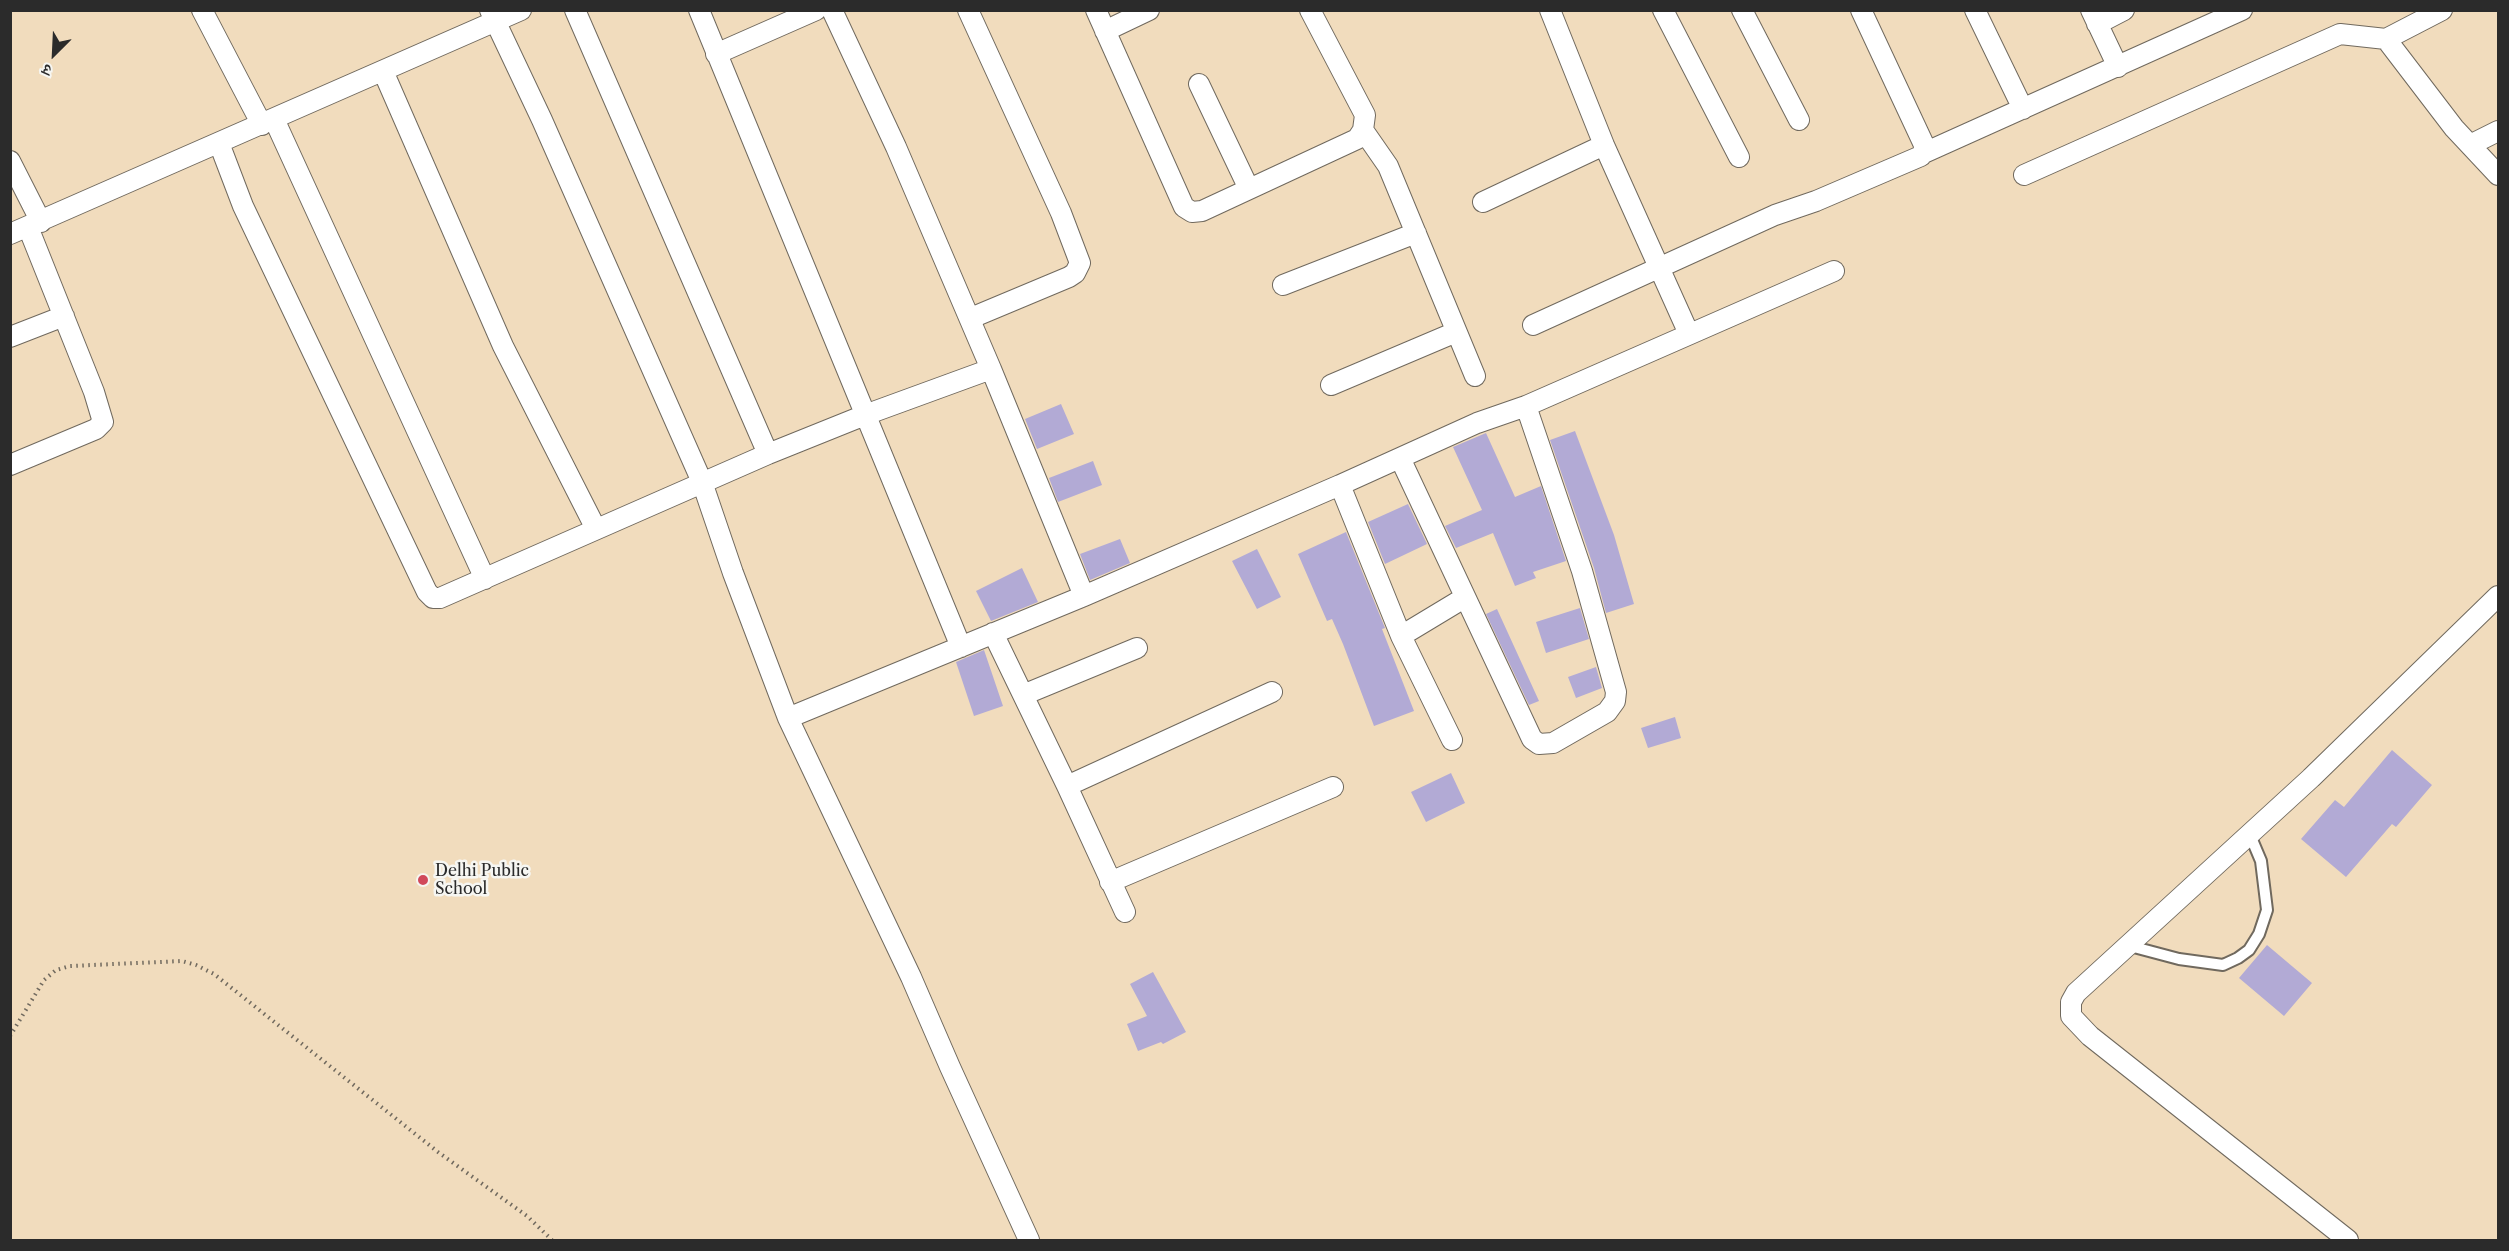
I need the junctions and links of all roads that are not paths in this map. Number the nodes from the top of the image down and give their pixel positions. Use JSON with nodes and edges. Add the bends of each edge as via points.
{"nodes":[{"id":1,"x":202,"y":10,"type":"edge"},
{"id":2,"x":521,"y":10,"type":"edge"},
{"id":3,"x":575,"y":10,"type":"edge"},
{"id":4,"x":699,"y":10,"type":"edge"},
{"id":5,"x":816,"y":10,"type":"edge"},
{"id":6,"x":832,"y":10,"type":"edge"},
{"id":7,"x":968,"y":10,"type":"edge"},
{"id":8,"x":1096,"y":10,"type":"edge"},
{"id":9,"x":1149,"y":10,"type":"edge"},
{"id":10,"x":1310,"y":10,"type":"edge"},
{"id":11,"x":1550,"y":10,"type":"edge"},
{"id":12,"x":1663,"y":10,"type":"edge"},
{"id":13,"x":1742,"y":10,"type":"edge"},
{"id":14,"x":1861,"y":10,"type":"edge"},
{"id":15,"x":1975,"y":10,"type":"edge"},
{"id":16,"x":2124,"y":10,"type":"edge"},
{"id":17,"x":2242,"y":10,"type":"edge"},
{"id":18,"x":2442,"y":10,"type":"edge"},
{"id":19,"x":493,"y":16,"type":"edge"},
{"id":20,"x":2094,"y":17,"type":"edge"},
{"id":21,"x":1105,"y":31,"type":"junction"},
{"id":22,"x":2386,"y":39,"type":"junction"},
{"id":23,"x":716,"y":54,"type":"junction"},
{"id":24,"x":2118,"y":67,"type":"junction"},
{"id":25,"x":383,"y":71,"type":"junction"},
{"id":26,"x":1199,"y":84,"type":"dead end"},
{"id":27,"x":2023,"y":109,"type":"junction"},
{"id":28,"x":1799,"y":120,"type":"dead end"},
{"id":29,"x":268,"y":122,"type":"junction"},
{"id":30,"x":1363,"y":130,"type":"junction"},
{"id":31,"x":2499,"y":131,"type":"edge"},
{"id":32,"x":219,"y":144,"type":"junction"},
{"id":33,"x":1604,"y":145,"type":"junction"},
{"id":34,"x":2470,"y":145,"type":"junction"},
{"id":35,"x":1924,"y":153,"type":"junction"},
{"id":36,"x":1738,"y":157,"type":"dead end"},
{"id":37,"x":10,"y":161,"type":"edge"},
{"id":38,"x":2024,"y":175,"type":"dead end"},
{"id":39,"x":2499,"y":175,"type":"edge"},
{"id":40,"x":1249,"y":189,"type":"junction"},
{"id":41,"x":1483,"y":202,"type":"dead end"},
{"id":42,"x":27,"y":228,"type":"edge"},
{"id":43,"x":1416,"y":233,"type":"junction"},
{"id":44,"x":1659,"y":269,"type":"junction"},
{"id":45,"x":1834,"y":271,"type":"dead end"},
{"id":46,"x":1283,"y":285,"type":"dead end"},
{"id":47,"x":64,"y":316,"type":"junction"},
{"id":48,"x":970,"y":318,"type":"junction"},
{"id":49,"x":1533,"y":326,"type":"dead end"},
{"id":50,"x":1456,"y":332,"type":"junction"},
{"id":51,"x":1689,"y":334,"type":"junction"},
{"id":52,"x":10,"y":338,"type":"edge"},
{"id":53,"x":991,"y":369,"type":"junction"},
{"id":54,"x":1475,"y":376,"type":"dead end"},
{"id":55,"x":1331,"y":385,"type":"dead end"},
{"id":56,"x":1526,"y":406,"type":"junction"},
{"id":57,"x":865,"y":415,"type":"junction"},
{"id":58,"x":768,"y":454,"type":"junction"},
{"id":59,"x":1400,"y":458,"type":"junction"},
{"id":60,"x":10,"y":465,"type":"edge"},
{"id":61,"x":702,"y":482,"type":"junction"},
{"id":62,"x":1340,"y":485,"type":"junction"},
{"id":63,"x":596,"y":529,"type":"junction"},
{"id":64,"x":485,"y":579,"type":"junction"},
{"id":65,"x":1084,"y":596,"type":"junction"},
{"id":66,"x":2499,"y":596,"type":"edge"},
{"id":67,"x":1464,"y":598,"type":"junction"},
{"id":68,"x":993,"y":633,"type":"junction"},
{"id":69,"x":1401,"y":636,"type":"junction"},
{"id":70,"x":961,"y":646,"type":"junction"},
{"id":71,"x":1137,"y":648,"type":"dead end"},
{"id":72,"x":1272,"y":692,"type":"dead end"},
{"id":73,"x":1023,"y":695,"type":"junction"},
{"id":74,"x":788,"y":718,"type":"junction"},
{"id":75,"x":1452,"y":740,"type":"dead end"},
{"id":76,"x":1067,"y":786,"type":"junction"},
{"id":77,"x":1333,"y":787,"type":"dead end"},
{"id":78,"x":2250,"y":834,"type":"junction"},
{"id":79,"x":1110,"y":882,"type":"junction"},
{"id":80,"x":1125,"y":912,"type":"dead end"},
{"id":81,"x":2130,"y":946,"type":"junction"},
{"id":82,"x":1029,"y":1240,"type":"edge"},
{"id":83,"x":2348,"y":1240,"type":"edge"}],
"edges":[{"from":1,"to":29,"type":"street"},
{"from":2,"to":19,"type":"street"},
{"from":3,"to":58,"type":"street"},
{"from":4,"to":23,"type":"street"},
{"from":5,"to":23,"type":"street"},
{"from":6,"to":48,"type":"street"},
{"from":7,"to":48,"type":"street","via":[[1080,263],[1069,277]]},
{"from":8,"to":21,"type":"street"},
{"from":9,"to":21,"type":"street"},
{"from":10,"to":30,"type":"street","via":[[1365,115]]},
{"from":11,"to":33,"type":"street"},
{"from":12,"to":36,"type":"street"},
{"from":13,"to":28,"type":"street"},
{"from":14,"to":35,"type":"street","via":[[1925,147]]},
{"from":15,"to":27,"type":"street"},
{"from":16,"to":20,"type":"street"},
{"from":17,"to":24,"type":"street"},
{"from":18,"to":22,"type":"street"},
{"from":19,"to":25,"type":"street"},
{"from":19,"to":61,"type":"street"},
{"from":20,"to":24,"type":"street"},
{"from":21,"to":40,"type":"street","via":[[1187,210],[1202,211]]},
{"from":22,"to":34,"type":"street"},
{"from":22,"to":38,"type":"street","via":[[2340,34]]},
{"from":23,"to":57,"type":"street"},
{"from":24,"to":27,"type":"street"},
{"from":25,"to":29,"type":"street"},
{"from":25,"to":63,"type":"street","via":[[503,346]]},
{"from":26,"to":40,"type":"street"},
{"from":27,"to":35,"type":"street"},
{"from":29,"to":32,"type":"street"},
{"from":29,"to":64,"type":"street"},
{"from":30,"to":40,"type":"street","via":[[1357,139]]},
{"from":30,"to":43,"type":"street","via":[[1381,152]]},
{"from":31,"to":34,"type":"street"},
{"from":32,"to":42,"type":"street"},
{"from":32,"to":64,"type":"street","via":[[243,206],[427,592],[440,598]]},
{"from":33,"to":41,"type":"street"},
{"from":33,"to":44,"type":"street"},
{"from":34,"to":39,"type":"street"},
{"from":35,"to":44,"type":"street","via":[[1900,167],[1775,215]]},
{"from":37,"to":42,"type":"street"},
{"from":42,"to":47,"type":"street"},
{"from":43,"to":46,"type":"street"},
{"from":43,"to":50,"type":"street"},
{"from":44,"to":49,"type":"street"},
{"from":44,"to":51,"type":"street"},
{"from":45,"to":51,"type":"street"},
{"from":47,"to":52,"type":"street"},
{"from":47,"to":60,"type":"street","via":[[103,422],[96,429]]},
{"from":48,"to":53,"type":"street"},
{"from":50,"to":54,"type":"street"},
{"from":50,"to":55,"type":"street"},
{"from":51,"to":56,"type":"street"},
{"from":53,"to":57,"type":"street"},
{"from":53,"to":65,"type":"street"},
{"from":56,"to":59,"type":"street"},
{"from":56,"to":67,"type":"street","via":[[1582,571],[1616,692],[1612,707],[1553,743],[1539,744],[1532,739]]},
{"from":57,"to":58,"type":"street"},
{"from":57,"to":70,"type":"street"},
{"from":58,"to":61,"type":"street"},
{"from":59,"to":62,"type":"street"},
{"from":59,"to":67,"type":"street"},
{"from":61,"to":63,"type":"street"},
{"from":61,"to":74,"type":"street"},
{"from":62,"to":65,"type":"street"},
{"from":62,"to":69,"type":"street"},
{"from":63,"to":64,"type":"street"},
{"from":65,"to":68,"type":"street"},
{"from":66,"to":78,"type":"street"},
{"from":67,"to":69,"type":"street"},
{"from":68,"to":70,"type":"street"},
{"from":68,"to":73,"type":"street"},
{"from":69,"to":75,"type":"street"},
{"from":70,"to":74,"type":"street"},
{"from":71,"to":73,"type":"street"},
{"from":72,"to":76,"type":"street"},
{"from":73,"to":76,"type":"street"},
{"from":74,"to":82,"type":"street","via":[[906,966]]},
{"from":76,"to":79,"type":"street"},
{"from":77,"to":79,"type":"street"},
{"from":78,"to":81,"type":"street"},
{"from":78,"to":81,"type":"lane","via":[[2261,861],[2267,910],[2249,950],[2223,965]]},
{"from":79,"to":80,"type":"street"},
{"from":81,"to":83,"type":"street","via":[[2076,993],[2071,1016]]}]}
